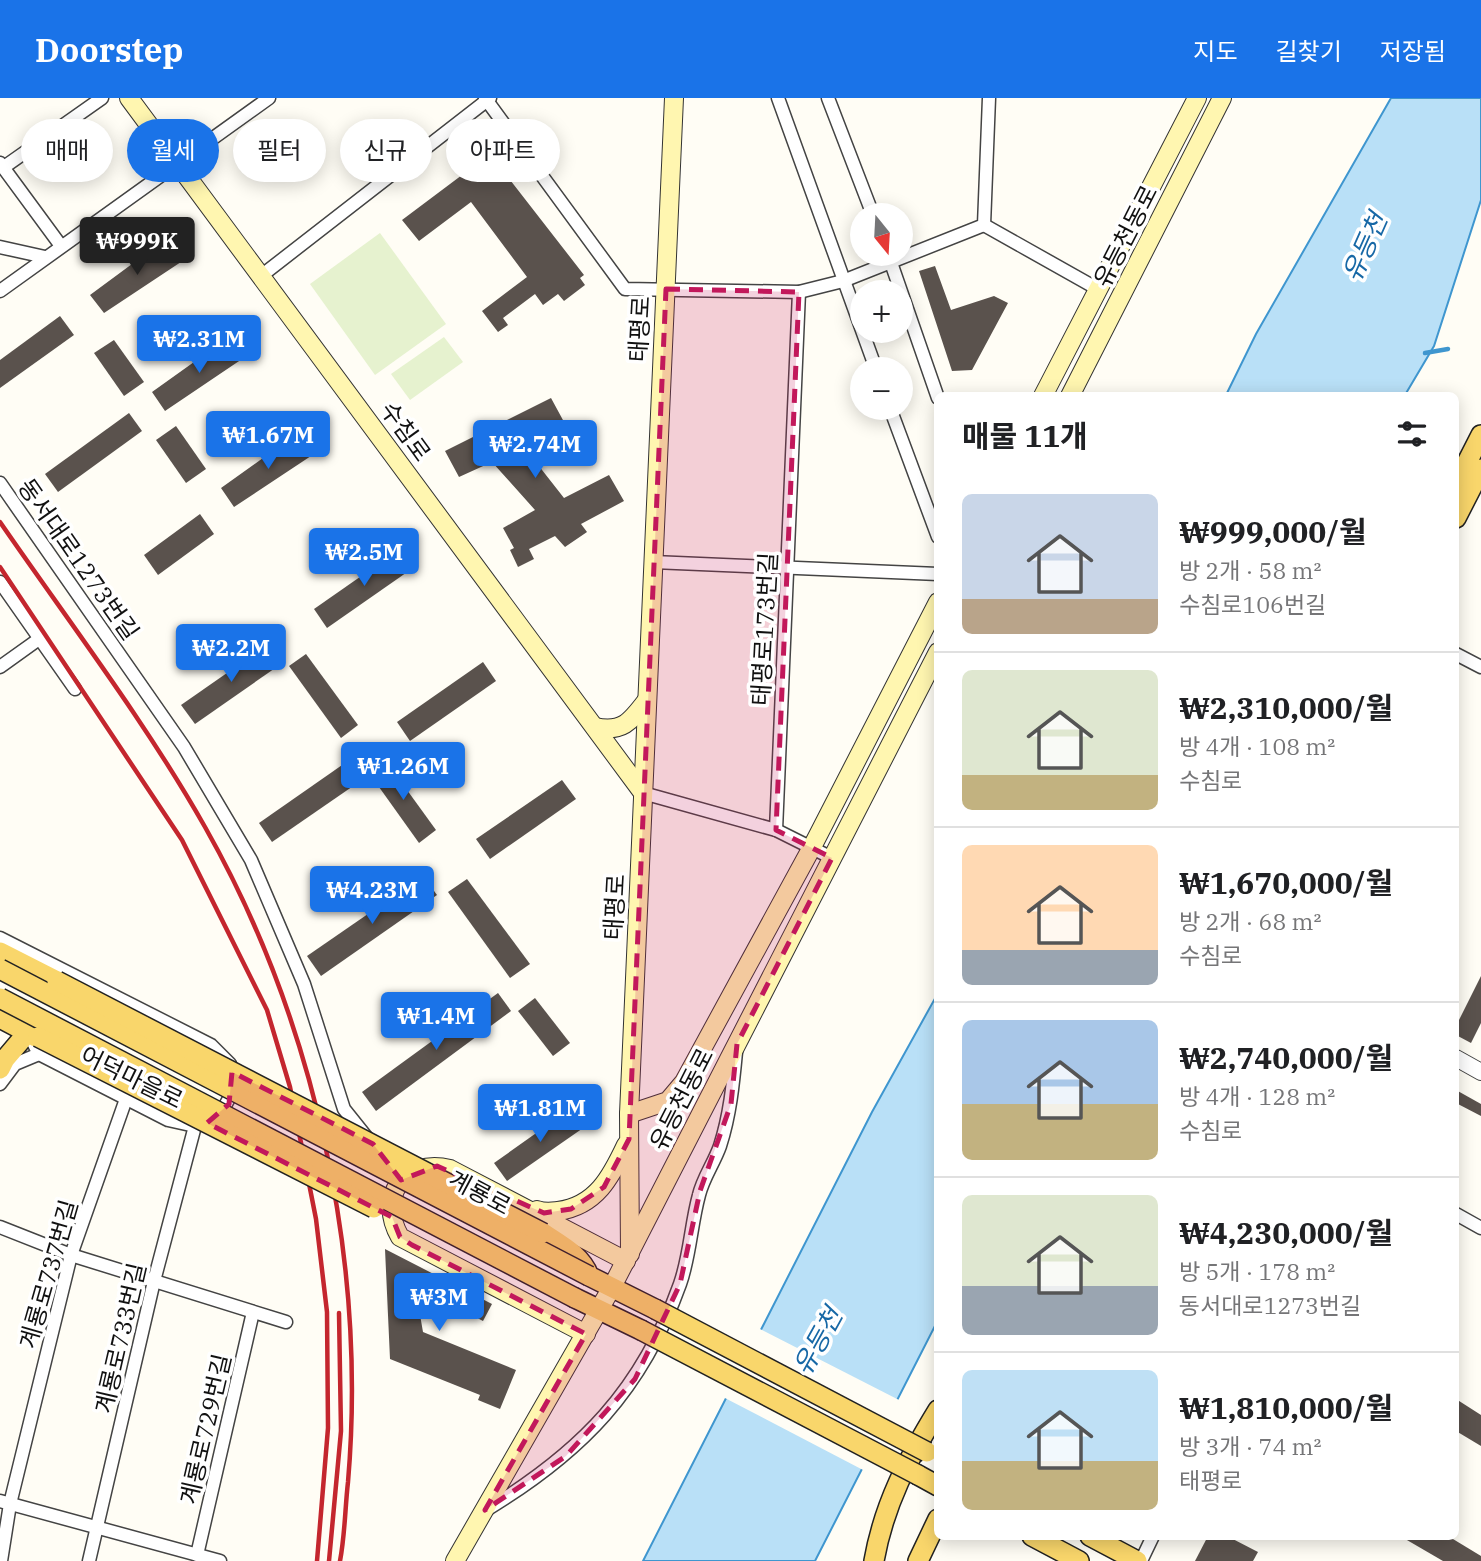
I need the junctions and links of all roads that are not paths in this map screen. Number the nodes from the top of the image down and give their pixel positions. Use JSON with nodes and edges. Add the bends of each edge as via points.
{"nodes":[{"id":1,"x":102,"y":98,"type":"edge"},
{"id":2,"x":129,"y":98,"type":"edge"},
{"id":3,"x":269,"y":98,"type":"edge"},
{"id":4,"x":674,"y":98,"type":"edge"},
{"id":5,"x":778,"y":98,"type":"edge"},
{"id":6,"x":828,"y":98,"type":"edge"},
{"id":7,"x":989,"y":98,"type":"edge"},
{"id":8,"x":1196,"y":98,"type":"edge"},
{"id":9,"x":1222,"y":98,"type":"edge"},
{"id":10,"x":487,"y":99,"type":"edge"},
{"id":11,"x":145,"y":119,"type":"edge"},
{"id":12,"x":219,"y":134,"type":"edge"},
{"id":13,"x":2,"y":165,"type":"edge"},
{"id":14,"x":152,"y":182,"type":"edge"},
{"id":15,"x":191,"y":182,"type":"edge"},
{"id":16,"x":868,"y":203,"type":"edge"},
{"id":17,"x":984,"y":225,"type":"junction"},
{"id":18,"x":61,"y":246,"type":"junction"},
{"id":19,"x":0,"y":247,"type":"edge"},
{"id":20,"x":914,"y":249,"type":"edge"},
{"id":21,"x":45,"y":257,"type":"junction"},
{"id":22,"x":873,"y":266,"type":"edge"},
{"id":23,"x":892,"y":266,"type":"edge"},
{"id":24,"x":261,"y":276,"type":"junction"},
{"id":25,"x":843,"y":281,"type":"junction"},
{"id":26,"x":1096,"y":288,"type":"junction"},
{"id":27,"x":666,"y":289,"type":"junction"},
{"id":28,"x":0,"y":291,"type":"edge"},
{"id":29,"x":799,"y":292,"type":"junction"},
{"id":30,"x":872,"y":357,"type":"edge"},
{"id":31,"x":936,"y":392,"type":"edge"},
{"id":32,"x":1045,"y":392,"type":"edge"},
{"id":33,"x":1072,"y":392,"type":"edge"},
{"id":34,"x":894,"y":420,"type":"edge"},
{"id":35,"x":1481,"y":435,"type":"edge"},
{"id":36,"x":1481,"y":469,"type":"edge"},
{"id":37,"x":1459,"y":478,"type":"edge"},
{"id":38,"x":0,"y":483,"type":"edge"},
{"id":39,"x":1459,"y":512,"type":"edge"},
{"id":40,"x":934,"y":526,"type":"edge"},
{"id":41,"x":653,"y":562,"type":"junction"},
{"id":42,"x":788,"y":568,"type":"junction"},
{"id":43,"x":934,"y":574,"type":"edge"},
{"id":44,"x":0,"y":582,"type":"edge"},
{"id":45,"x":934,"y":609,"type":"edge"},
{"id":46,"x":39,"y":639,"type":"junction"},
{"id":47,"x":1459,"y":656,"type":"edge"},
{"id":48,"x":934,"y":660,"type":"edge"},
{"id":49,"x":0,"y":667,"type":"edge"},
{"id":50,"x":1481,"y":667,"type":"edge"},
{"id":51,"x":75,"y":689,"type":"dead end"},
{"id":52,"x":647,"y":700,"type":"junction"},
{"id":53,"x":595,"y":727,"type":"junction"},
{"id":54,"x":643,"y":793,"type":"junction"},
{"id":55,"x":776,"y":830,"type":"junction"},
{"id":56,"x":811,"y":849,"type":"junction"},
{"id":57,"x":832,"y":858,"type":"junction"},
{"id":58,"x":0,"y":938,"type":"edge"},
{"id":59,"x":0,"y":952,"type":"edge"},
{"id":60,"x":0,"y":969,"type":"edge"},
{"id":61,"x":0,"y":998,"type":"edge"},
{"id":62,"x":0,"y":1018,"type":"edge"},
{"id":63,"x":35,"y":1041,"type":"junction"},
{"id":64,"x":737,"y":1044,"type":"junction"},
{"id":65,"x":1459,"y":1060,"type":"edge"},
{"id":66,"x":0,"y":1069,"type":"edge"},
{"id":67,"x":1481,"y":1072,"type":"edge"},
{"id":68,"x":0,"y":1084,"type":"edge"},
{"id":69,"x":126,"y":1099,"type":"junction"},
{"id":70,"x":629,"y":1114,"type":"junction"},
{"id":71,"x":195,"y":1126,"type":"junction"},
{"id":72,"x":629,"y":1139,"type":"junction"},
{"id":73,"x":401,"y":1180,"type":"junction"},
{"id":74,"x":520,"y":1203,"type":"junction"},
{"id":75,"x":1459,"y":1216,"type":"edge"},
{"id":76,"x":0,"y":1227,"type":"edge"},
{"id":77,"x":1481,"y":1228,"type":"edge"},
{"id":78,"x":71,"y":1255,"type":"junction"},
{"id":79,"x":628,"y":1258,"type":"junction"},
{"id":80,"x":589,"y":1276,"type":"junction"},
{"id":81,"x":153,"y":1281,"type":"junction"},
{"id":82,"x":612,"y":1287,"type":"junction"},
{"id":83,"x":575,"y":1298,"type":"junction"},
{"id":84,"x":600,"y":1310,"type":"junction"},
{"id":85,"x":253,"y":1312,"type":"junction"},
{"id":86,"x":286,"y":1322,"type":"dead end"},
{"id":87,"x":586,"y":1334,"type":"junction"},
{"id":88,"x":934,"y":1417,"type":"edge"},
{"id":89,"x":932,"y":1455,"type":"edge"},
{"id":90,"x":934,"y":1484,"type":"edge"},
{"id":91,"x":5,"y":1503,"type":"edge"},
{"id":92,"x":485,"y":1510,"type":"junction"},
{"id":93,"x":934,"y":1527,"type":"edge"},
{"id":94,"x":98,"y":1528,"type":"junction"},
{"id":95,"x":1040,"y":1540,"type":"edge"},
{"id":96,"x":1098,"y":1540,"type":"edge"},
{"id":97,"x":1151,"y":1540,"type":"edge"},
{"id":98,"x":197,"y":1555,"type":"junction"},
{"id":99,"x":1,"y":1561,"type":"edge"},
{"id":100,"x":89,"y":1561,"type":"edge"},
{"id":101,"x":220,"y":1561,"type":"edge"},
{"id":102,"x":455,"y":1561,"type":"edge"},
{"id":103,"x":874,"y":1561,"type":"edge"},
{"id":104,"x":918,"y":1561,"type":"edge"},
{"id":105,"x":1079,"y":1561,"type":"edge"},
{"id":106,"x":1139,"y":1561,"type":"edge"}],
"edges":[{"from":1,"to":13,"type":"street"},
{"from":2,"to":11,"type":"main road","name":"수침로"},
{"from":3,"to":12,"type":"street"},
{"from":4,"to":27,"type":"main road","name":"태평로"},
{"from":5,"to":25,"type":"street"},
{"from":6,"to":16,"type":"street"},
{"from":7,"to":17,"type":"street"},
{"from":8,"to":26,"type":"main road","name":"유등천동로"},
{"from":9,"to":33,"type":"main road","name":"유등천동로"},
{"from":10,"to":24,"type":"street"},
{"from":10,"to":27,"type":"street","via":[[625,289]]},
{"from":13,"to":18,"type":"street"},
{"from":14,"to":18,"type":"street"},
{"from":15,"to":24,"type":"main road","name":"수침로"},
{"from":17,"to":20,"type":"street"},
{"from":17,"to":26,"type":"street","name":"유등천동로"},
{"from":18,"to":21,"type":"street"},
{"from":19,"to":21,"type":"street"},
{"from":21,"to":28,"type":"street"},
{"from":22,"to":25,"type":"street"},
{"from":23,"to":31,"type":"street"},
{"from":24,"to":53,"type":"main road","name":"수침로"},
{"from":25,"to":29,"type":"street"},
{"from":25,"to":30,"type":"street"},
{"from":26,"to":32,"type":"main road","name":"유등천동로"},
{"from":27,"to":29,"type":"street"},
{"from":27,"to":41,"type":"main road","name":"태평로"},
{"from":29,"to":42,"type":"street","name":"태평로173번길"},
{"from":34,"to":40,"type":"street"},
{"from":35,"to":37,"type":"main road"},
{"from":36,"to":39,"type":"main road"},
{"from":38,"to":73,"type":"street","name":"동서대로1273번길","via":[[184,747],[251,860],[304,984],[344,1109]]},
{"from":41,"to":42,"type":"street"},
{"from":41,"to":52,"type":"main road","name":"태평로"},
{"from":42,"to":43,"type":"street"},
{"from":42,"to":55,"type":"street","name":"태평로173번길"},
{"from":44,"to":46,"type":"street"},
{"from":45,"to":56,"type":"main road","name":"유등천동로"},
{"from":46,"to":49,"type":"street"},
{"from":46,"to":51,"type":"street"},
{"from":47,"to":50,"type":"street"},
{"from":48,"to":57,"type":"main road","name":"유등천동로"},
{"from":52,"to":53,"type":"main road","via":[[629,722],[611,731]]},
{"from":52,"to":54,"type":"main road","name":"태평로"},
{"from":53,"to":54,"type":"main road","name":"수침로"},
{"from":54,"to":55,"type":"street"},
{"from":54,"to":70,"type":"main road","name":"태평로"},
{"from":55,"to":56,"type":"street"},
{"from":56,"to":57,"type":"street"},
{"from":56,"to":70,"type":"main road","name":"유등천동로","via":[[684,1082],[668,1101]]},
{"from":57,"to":64,"type":"main road","name":"유등천동로"},
{"from":58,"to":71,"type":"street","name":"어덕마을로","via":[[222,1053],[234,1077],[229,1104],[208,1123]]},
{"from":59,"to":80,"type":"main road","bridge":true,"via":[[543,1233],[568,1249],[585,1265]]},
{"from":60,"to":80,"type":"main road","name":"계룡로","bridge":true},
{"from":61,"to":83,"type":"main road","name":"계룡로","bridge":true},
{"from":62,"to":63,"type":"main road"},
{"from":63,"to":66,"type":"main road","via":[[5,1059]]},
{"from":63,"to":68,"type":"street"},
{"from":63,"to":69,"type":"street","name":"어덕마을로"},
{"from":63,"to":83,"type":"main road","bridge":true,"via":[[560,1303]]},
{"from":64,"to":79,"type":"main road","name":"유등천동로"},
{"from":64,"to":92,"type":"street","via":[[731,1104],[700,1191],[680,1284],[635,1380],[592,1432],[566,1455]]},
{"from":65,"to":67,"type":"street"},
{"from":69,"to":71,"type":"street","name":"어덕마을로","via":[[181,1125]]},
{"from":69,"to":78,"type":"street","name":"계룡로737번길"},
{"from":70,"to":72,"type":"main road","name":"태평로"},
{"from":71,"to":81,"type":"street","name":"계룡로733번길"},
{"from":72,"to":74,"type":"main road","via":[[613,1174],[588,1202],[544,1213]]},
{"from":72,"to":79,"type":"main road","name":"태평로"},
{"from":73,"to":74,"type":"main road","via":[[437,1166]]},
{"from":73,"to":87,"type":"main road","via":[[390,1206],[400,1237]]},
{"from":74,"to":79,"type":"main road"},
{"from":75,"to":77,"type":"street"},
{"from":76,"to":78,"type":"street"},
{"from":78,"to":81,"type":"street"},
{"from":78,"to":91,"type":"street","name":"계룡로737번길"},
{"from":79,"to":82,"type":"main road","name":"유등천동로"},
{"from":80,"to":82,"type":"main road","name":"계룡로"},
{"from":81,"to":85,"type":"street"},
{"from":81,"to":94,"type":"street","name":"계룡로733번길"},
{"from":82,"to":84,"type":"main road","name":"유등천동로"},
{"from":82,"to":89,"type":"main road","name":"계룡로","bridge":true},
{"from":83,"to":84,"type":"main road","name":"계룡로"},
{"from":84,"to":87,"type":"main road","name":"유등천동로"},
{"from":84,"to":90,"type":"main road","name":"계룡로","bridge":true},
{"from":85,"to":86,"type":"street"},
{"from":85,"to":98,"type":"street","name":"계룡로729번길"},
{"from":87,"to":92,"type":"main road","name":"유등천동로"},
{"from":88,"to":103,"type":"main road","via":[[895,1487],[881,1521]]},
{"from":91,"to":94,"type":"street"},
{"from":91,"to":99,"type":"street","name":"계룡로737번길"},
{"from":92,"to":102,"type":"main road","name":"유등천동로"},
{"from":93,"to":104,"type":"main road"},
{"from":94,"to":98,"type":"street"},
{"from":94,"to":100,"type":"street","name":"계룡로733번길"},
{"from":95,"to":105,"type":"main road"},
{"from":96,"to":106,"type":"main road"},
{"from":97,"to":106,"type":"street"},
{"from":98,"to":101,"type":"street"}]}
